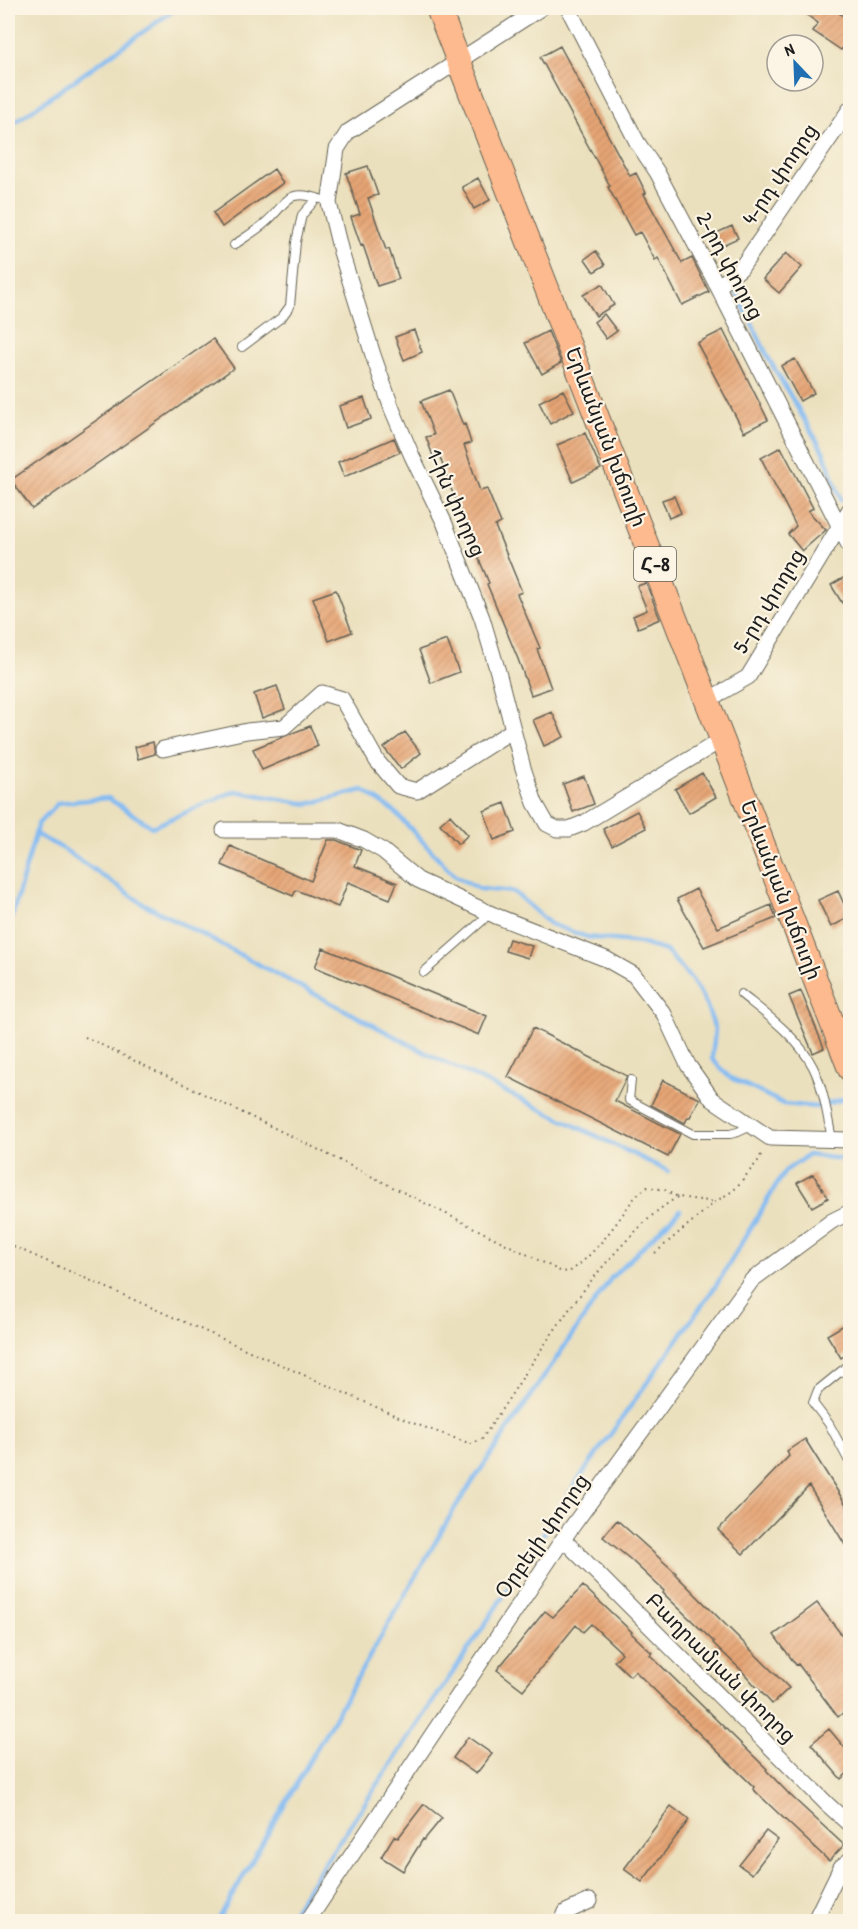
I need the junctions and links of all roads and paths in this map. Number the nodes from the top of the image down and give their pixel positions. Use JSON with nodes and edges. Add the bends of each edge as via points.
{"nodes":[{"id":1,"x":438,"y":8,"type":"edge"},
{"id":2,"x":541,"y":8,"type":"edge"},
{"id":3,"x":568,"y":8,"type":"edge"},
{"id":4,"x":459,"y":60,"type":"junction"},
{"id":5,"x":850,"y":109,"type":"edge"},
{"id":6,"x":323,"y":201,"type":"junction"},
{"id":7,"x":234,"y":245,"type":"dead end"},
{"id":8,"x":718,"y":287,"type":"junction"},
{"id":9,"x":242,"y":347,"type":"dead end"},
{"id":10,"x":850,"y":509,"type":"edge"},
{"id":11,"x":840,"y":526,"type":"junction"},
{"id":12,"x":850,"y":547,"type":"edge"},
{"id":13,"x":708,"y":700,"type":"junction"},
{"id":14,"x":513,"y":730,"type":"junction"},
{"id":15,"x":723,"y":739,"type":"junction"},
{"id":16,"x":163,"y":749,"type":"dead end"},
{"id":17,"x":224,"y":830,"type":"dead end"},
{"id":18,"x":489,"y":913,"type":"junction"},
{"id":19,"x":424,"y":972,"type":"dead end"},
{"id":20,"x":741,"y":994,"type":"dead end"},
{"id":21,"x":85,"y":1037,"type":"dead end"},
{"id":22,"x":849,"y":1062,"type":"edge"},
{"id":23,"x":632,"y":1080,"type":"dead end"},
{"id":24,"x":752,"y":1125,"type":"junction"},
{"id":25,"x":770,"y":1138,"type":"junction"},
{"id":26,"x":832,"y":1139,"type":"junction"},
{"id":27,"x":850,"y":1140,"type":"edge"},
{"id":28,"x":678,"y":1197,"type":"junction"},
{"id":29,"x":715,"y":1202,"type":"junction"},
{"id":30,"x":850,"y":1212,"type":"edge"},
{"id":31,"x":8,"y":1244,"type":"edge"},
{"id":32,"x":655,"y":1253,"type":"dead end"},
{"id":33,"x":850,"y":1364,"type":"edge"},
{"id":34,"x":850,"y":1462,"type":"edge"},
{"id":35,"x":563,"y":1539,"type":"junction"},
{"id":36,"x":850,"y":1825,"type":"edge"},
{"id":37,"x":850,"y":1860,"type":"edge"},
{"id":38,"x":590,"y":1901,"type":"dead end"},
{"id":39,"x":307,"y":1922,"type":"edge"},
{"id":40,"x":562,"y":1922,"type":"edge"},
{"id":41,"x":814,"y":1922,"type":"edge"}],
"edges":[{"from":1,"to":4,"type":"main road","name":"Երևանյան խճուղի","number":"Հ-8"},
{"from":2,"to":4,"type":"street"},
{"from":3,"to":8,"type":"street","name":"2-րդ փողոց"},
{"from":4,"to":6,"type":"street","name":"1-ին փողոց","via":[[348,132],[337,149]]},
{"from":4,"to":13,"type":"main road","name":"Երևանյան խճուղի","number":"Հ-8"},
{"from":5,"to":8,"type":"street","name":"4-րդ փողոց","via":[[741,268]]},
{"from":6,"to":7,"type":"lane","via":[[302,195],[289,197],[266,223]]},
{"from":6,"to":9,"type":"lane","via":[[302,215],[290,306],[282,317]]},
{"from":6,"to":14,"type":"street","name":"1-ին փողոց","via":[[392,409],[444,522],[482,618]]},
{"from":8,"to":11,"type":"street","name":"2-րդ փողոց"},
{"from":10,"to":11,"type":"street","name":"5-րդ փողոց"},
{"from":11,"to":12,"type":"street","name":"2-րդ փողոց"},
{"from":11,"to":13,"type":"street","name":"5-րդ փողոց","via":[[748,676]]},
{"from":13,"to":15,"type":"main road","name":"Երևանյան խճուղի","number":"Հ-8"},
{"from":14,"to":15,"type":"street","name":"1-ին փողոց","via":[[536,803],[547,824],[556,829],[584,823]]},
{"from":14,"to":16,"type":"street","via":[[417,791],[398,786],[377,760],[342,699],[322,693],[284,727]]},
{"from":15,"to":22,"type":"main road","name":"Երևանյան խճուղի","number":"Հ-8"},
{"from":17,"to":18,"type":"street","via":[[338,830],[383,851],[418,880]]},
{"from":18,"to":19,"type":"lane"},
{"from":18,"to":24,"type":"street","via":[[606,958],[634,975],[664,1014],[688,1065],[712,1099]]},
{"from":20,"to":26,"type":"lane","via":[[801,1047],[821,1090]]},
{"from":21,"to":28,"type":"path","via":[[560,1271],[569,1272],[581,1264],[638,1192],[648,1187]]},
{"from":23,"to":24,"type":"lane","via":[[629,1100],[693,1134],[730,1134]]},
{"from":24,"to":25,"type":"street"},
{"from":25,"to":26,"type":"street"},
{"from":25,"to":29,"type":"path","via":[[758,1161],[734,1190]]},
{"from":26,"to":27,"type":"street"},
{"from":28,"to":29,"type":"path"},
{"from":28,"to":31,"type":"path","via":[[660,1207],[610,1257],[482,1439],[471,1444],[410,1422]]},
{"from":29,"to":32,"type":"path"},
{"from":30,"to":35,"type":"street","name":"Օրբելի փողոց","via":[[752,1280]]},
{"from":33,"to":34,"type":"lane","via":[[818,1390],[813,1403]]},
{"from":35,"to":36,"type":"street","name":"Բաղրամյան փողոց"},
{"from":35,"to":39,"type":"street","name":"Օրբելի փողոց"},
{"from":37,"to":41,"type":"street","via":[[841,1867]]},
{"from":38,"to":40,"type":"street","via":[[566,1912]]}]}
